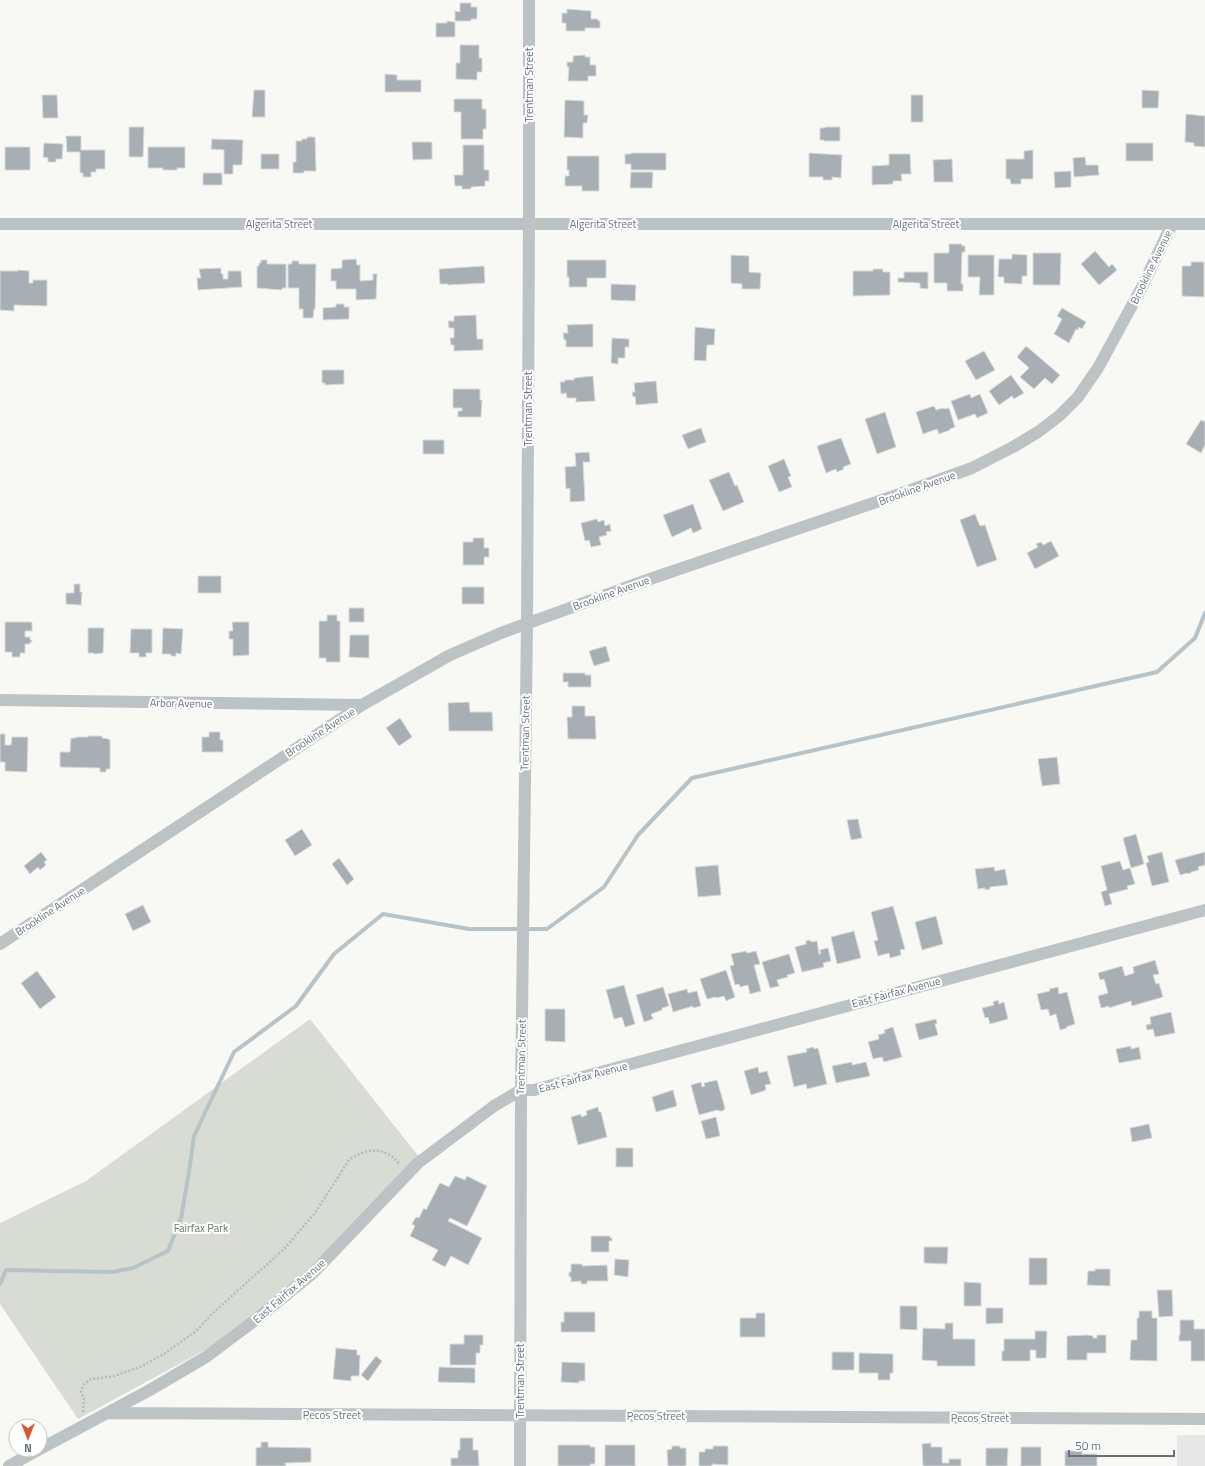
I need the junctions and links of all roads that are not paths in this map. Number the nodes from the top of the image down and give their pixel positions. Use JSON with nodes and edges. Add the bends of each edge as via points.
{"nodes":[{"id":1,"x":529,"y":0,"type":"edge"},
{"id":2,"x":0,"y":224,"type":"edge"},
{"id":3,"x":529,"y":224,"type":"junction"},
{"id":4,"x":1172,"y":224,"type":"junction"},
{"id":5,"x":1205,"y":224,"type":"edge"},
{"id":6,"x":527,"y":624,"type":"junction"},
{"id":7,"x":0,"y":700,"type":"edge"},
{"id":8,"x":362,"y":705,"type":"junction"},
{"id":9,"x":1205,"y":910,"type":"edge"},
{"id":10,"x":0,"y":944,"type":"edge"},
{"id":11,"x":521,"y":1090,"type":"junction"},
{"id":12,"x":107,"y":1413,"type":"junction"},
{"id":13,"x":520,"y":1416,"type":"junction"},
{"id":14,"x":1205,"y":1419,"type":"edge"},
{"id":15,"x":48,"y":1445,"type":"edge"},
{"id":16,"x":24,"y":1458,"type":"edge"},
{"id":17,"x":9,"y":1466,"type":"edge"},
{"id":18,"x":520,"y":1466,"type":"edge"}],
"edges":[{"from":1,"to":3,"type":"street","name":"Trentman Street"},
{"from":2,"to":3,"type":"street","name":"Algerita Street"},
{"from":3,"to":4,"type":"street","name":"Algerita Street"},
{"from":3,"to":6,"type":"street","name":"Trentman Street"},
{"from":4,"to":5,"type":"street","name":"Algerita Street"},
{"from":4,"to":6,"type":"street","name":"Brookline Avenue","via":[[1142,288],[1098,368],[1078,397],[1038,432],[972,468]]},
{"from":6,"to":8,"type":"street","name":"Brookline Avenue","via":[[450,655]]},
{"from":6,"to":11,"type":"street","name":"Trentman Street"},
{"from":7,"to":8,"type":"street","name":"Arbor Avenue"},
{"from":8,"to":10,"type":"street","name":"Brookline Avenue"},
{"from":9,"to":11,"type":"street","name":"East Fairfax Avenue","via":[[534,1090]]},
{"from":11,"to":12,"type":"street","name":"East Fairfax Avenue","via":[[489,1110],[418,1163],[313,1273],[254,1321],[206,1357]]},
{"from":11,"to":13,"type":"street","name":"Trentman Street"},
{"from":12,"to":13,"type":"street","name":"Pecos Street"},
{"from":12,"to":15,"type":"street","name":"East Fairfax Avenue"},
{"from":13,"to":14,"type":"street","name":"Pecos Street"},
{"from":13,"to":18,"type":"street","name":"Trentman Street"},
{"from":16,"to":17,"type":"street","name":"East Fairfax Avenue"}]}
